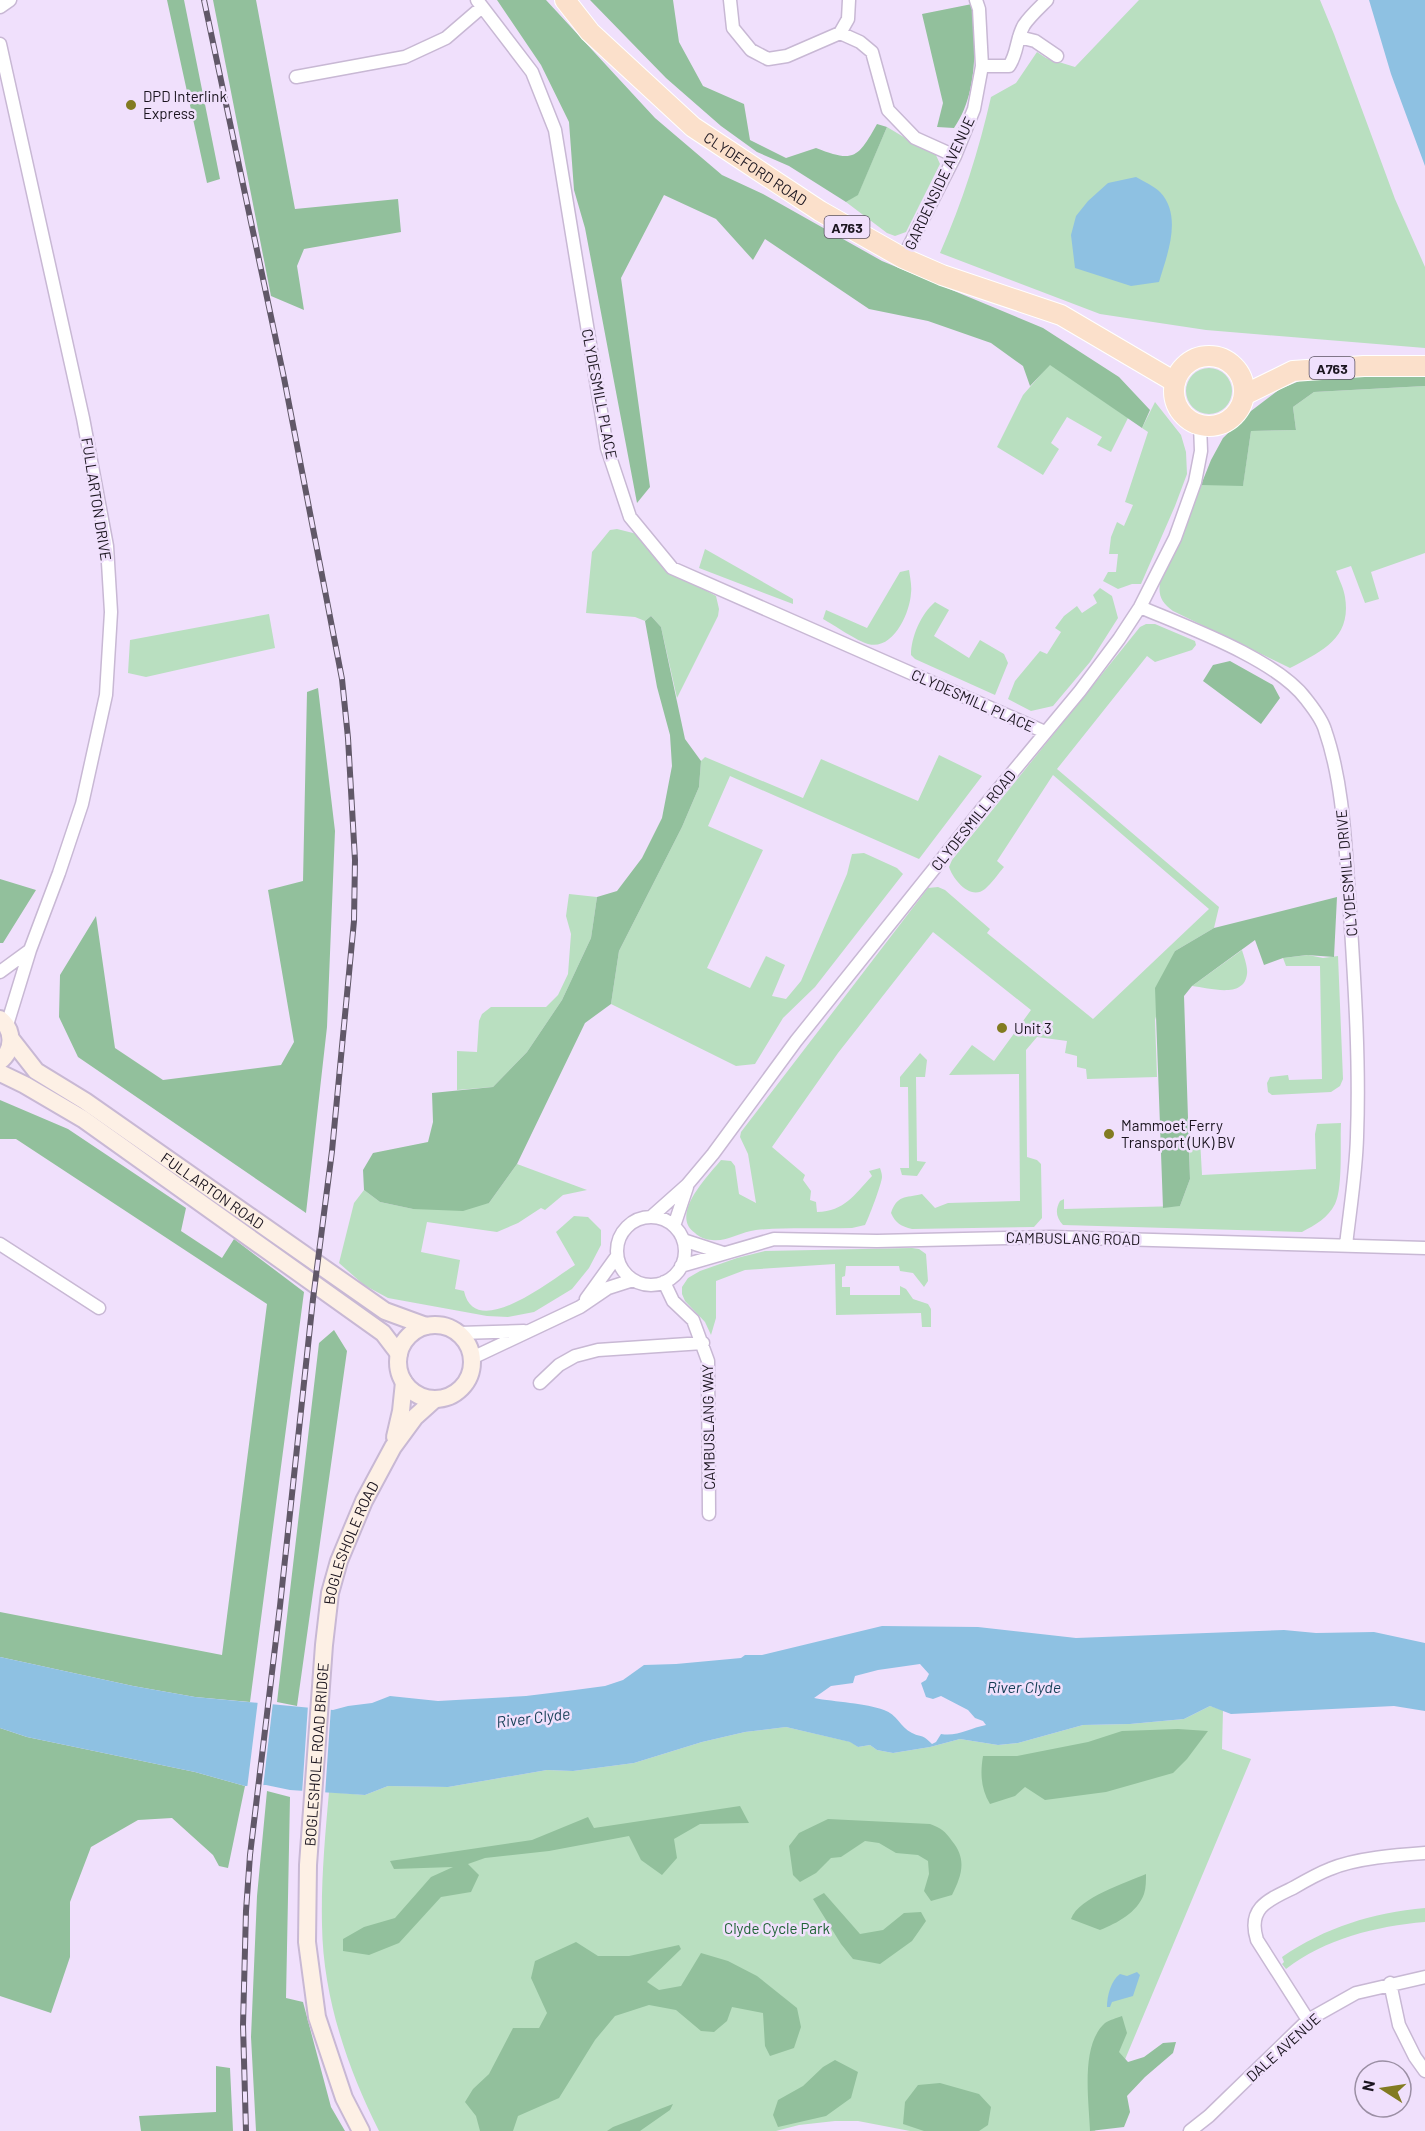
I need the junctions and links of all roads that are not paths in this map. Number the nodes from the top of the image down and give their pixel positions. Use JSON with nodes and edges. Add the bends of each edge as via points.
{"nodes":[{"id":1,"x":10,"y":0,"type":"edge"},
{"id":2,"x":565,"y":0,"type":"edge"},
{"id":3,"x":730,"y":0,"type":"edge"},
{"id":4,"x":849,"y":0,"type":"edge"},
{"id":5,"x":976,"y":0,"type":"edge"},
{"id":6,"x":1047,"y":0,"type":"edge"},
{"id":7,"x":480,"y":4,"type":"edge"},
{"id":8,"x":0,"y":7,"type":"edge"},
{"id":9,"x":840,"y":33,"type":"junction"},
{"id":10,"x":1019,"y":37,"type":"junction"},
{"id":11,"x":0,"y":44,"type":"edge"},
{"id":12,"x":1057,"y":56,"type":"dead end"},
{"id":13,"x":982,"y":66,"type":"junction"},
{"id":14,"x":296,"y":77,"type":"dead end"},
{"id":15,"x":955,"y":156,"type":"junction"},
{"id":16,"x":903,"y":258,"type":"junction"},
{"id":17,"x":1425,"y":366,"type":"edge"},
{"id":18,"x":1175,"y":382,"type":"junction"},
{"id":19,"x":1244,"y":395,"type":"junction"},
{"id":20,"x":1200,"y":425,"type":"junction"},
{"id":21,"x":1140,"y":607,"type":"junction"},
{"id":22,"x":1044,"y":732,"type":"junction"},
{"id":23,"x":30,"y":950,"type":"junction"},
{"id":24,"x":0,"y":972,"type":"edge"},
{"id":25,"x":6,"y":1027,"type":"edge"},
{"id":26,"x":0,"y":1061,"type":"edge"},
{"id":27,"x":0,"y":1073,"type":"edge"},
{"id":28,"x":687,"y":1185,"type":"junction"},
{"id":29,"x":651,"y":1217,"type":"junction"},
{"id":30,"x":675,"y":1226,"type":"junction"},
{"id":31,"x":683,"y":1240,"type":"junction"},
{"id":32,"x":0,"y":1244,"type":"edge"},
{"id":33,"x":1347,"y":1245,"type":"junction"},
{"id":34,"x":1425,"y":1248,"type":"edge"},
{"id":35,"x":723,"y":1253,"type":"junction"},
{"id":36,"x":617,"y":1256,"type":"junction"},
{"id":37,"x":681,"y":1266,"type":"junction"},
{"id":38,"x":633,"y":1280,"type":"junction"},
{"id":39,"x":664,"y":1282,"type":"junction"},
{"id":40,"x":580,"y":1307,"type":"junction"},
{"id":41,"x":99,"y":1308,"type":"dead end"},
{"id":42,"x":426,"y":1326,"type":"junction"},
{"id":43,"x":531,"y":1330,"type":"junction"},
{"id":44,"x":459,"y":1333,"type":"junction"},
{"id":45,"x":703,"y":1343,"type":"junction"},
{"id":46,"x":399,"y":1354,"type":"junction"},
{"id":47,"x":472,"y":1358,"type":"junction"},
{"id":48,"x":404,"y":1383,"type":"junction"},
{"id":49,"x":540,"y":1383,"type":"dead end"},
{"id":50,"x":435,"y":1399,"type":"junction"},
{"id":51,"x":393,"y":1447,"type":"junction"},
{"id":52,"x":709,"y":1514,"type":"dead end"},
{"id":53,"x":324,"y":1645,"type":"joint"},
{"id":54,"x":1425,"y":1853,"type":"edge"},
{"id":55,"x":1425,"y":1977,"type":"edge"},
{"id":56,"x":1390,"y":1983,"type":"junction"},
{"id":57,"x":1308,"y":2020,"type":"junction"},
{"id":58,"x":1425,"y":2071,"type":"edge"},
{"id":59,"x":361,"y":2131,"type":"edge"},
{"id":60,"x":1190,"y":2131,"type":"edge"}],
"edges":[{"from":1,"to":8,"type":"street"},
{"from":2,"to":16,"type":"main road","name":"CLYDEFORD ROAD","number":"A763","via":[[590,32],[693,127],[820,211]]},
{"from":3,"to":9,"type":"street","via":[[733,28],[751,50],[768,59],[787,56]]},
{"from":4,"to":9,"type":"street","via":[[848,19]]},
{"from":5,"to":13,"type":"street","name":"GARDENSIDE AVENUE"},
{"from":6,"to":10,"type":"street","via":[[1024,25]]},
{"from":7,"to":14,"type":"street","via":[[446,38],[405,57]]},
{"from":7,"to":22,"type":"street","name":"CLYDESMILL PLACE","via":[[532,72],[555,130],[608,448],[630,517],[672,568]]},
{"from":9,"to":15,"type":"street","via":[[872,52],[888,110],[915,138]]},
{"from":10,"to":12,"type":"street","via":[[1035,41]]},
{"from":10,"to":13,"type":"street","via":[[1015,58],[1009,66]]},
{"from":11,"to":23,"type":"street","name":"FULLARTON DRIVE","via":[[83,418],[107,546],[111,612],[106,695],[87,783]]},
{"from":13,"to":15,"type":"street","name":"GARDENSIDE AVENUE","via":[[974,109]]},
{"from":15,"to":16,"type":"street","name":"GARDENSIDE AVENUE"},
{"from":16,"to":18,"type":"main road","name":"CLYDEFORD ROAD","number":"A763","via":[[1061,315]]},
{"from":17,"to":19,"type":"main road","number":"A763","via":[[1293,371]]},
{"from":18,"to":19,"type":"main road","via":[[1187,363],[1198,357],[1221,358],[1239,372]]},
{"from":18,"to":20,"type":"main road","via":[[1176,404],[1190,421]]},
{"from":19,"to":20,"type":"main road","via":[[1237,411],[1224,423]]},
{"from":20,"to":21,"type":"street","name":"CLYDESMILL ROAD","via":[[1195,482],[1175,538]]},
{"from":21,"to":22,"type":"street","name":"CLYDESMILL ROAD","via":[[1080,691]]},
{"from":21,"to":33,"type":"street","name":"CLYDESMILL DRIVE","via":[[1208,636],[1289,681],[1325,728],[1345,834],[1357,1022],[1357,1138]]},
{"from":22,"to":28,"type":"street","name":"CLYDESMILL ROAD","via":[[804,1031]]},
{"from":23,"to":24,"type":"street"},
{"from":23,"to":25,"type":"street","name":"FULLARTON DRIVE"},
{"from":25,"to":26,"type":"street","via":[[5,1057]]},
{"from":25,"to":42,"type":"street","name":"FULLARTON ROAD","via":[[36,1071],[85,1101],[385,1311]]},
{"from":27,"to":46,"type":"street","name":"FULLARTON ROAD","via":[[83,1119],[383,1333]]},
{"from":28,"to":29,"type":"street","name":"CLYDESMILL ROAD"},
{"from":28,"to":30,"type":"street","name":"CLYDESMILL ROAD"},
{"from":29,"to":30,"type":"street"},
{"from":29,"to":36,"type":"street","via":[[626,1228],[617,1245]]},
{"from":30,"to":31,"type":"street"},
{"from":31,"to":35,"type":"street"},
{"from":31,"to":37,"type":"street"},
{"from":32,"to":41,"type":"street"},
{"from":33,"to":34,"type":"street","name":"CAMBUSLANG ROAD"},
{"from":33,"to":35,"type":"street","name":"CAMBUSLANG ROAD","via":[[1052,1237],[774,1239]]},
{"from":35,"to":37,"type":"street","name":"CAMBUSLANG ROAD"},
{"from":36,"to":38,"type":"street"},
{"from":36,"to":40,"type":"street"},
{"from":37,"to":39,"type":"street"},
{"from":38,"to":39,"type":"street","via":[[654,1285]]},
{"from":38,"to":40,"type":"street","via":[[608,1288]]},
{"from":39,"to":45,"type":"street","name":"CAMBUSLANG WAY","via":[[673,1301],[693,1320]]},
{"from":40,"to":43,"type":"street"},
{"from":42,"to":44,"type":"street","via":[[449,1327]]},
{"from":42,"to":46,"type":"street","via":[[408,1336]]},
{"from":43,"to":44,"type":"street"},
{"from":43,"to":47,"type":"street"},
{"from":44,"to":47,"type":"street"},
{"from":45,"to":49,"type":"street","via":[[598,1350],[574,1356]]},
{"from":45,"to":52,"type":"street","name":"CAMBUSLANG WAY","via":[[708,1361]]},
{"from":46,"to":48,"type":"street"},
{"from":47,"to":50,"type":"street","via":[[471,1370],[460,1389]]},
{"from":48,"to":50,"type":"street","via":[[423,1397]]},
{"from":48,"to":51,"type":"street","name":"BOGLESHOLE ROAD"},
{"from":50,"to":51,"type":"street","name":"BOGLESHOLE ROAD","via":[[415,1417]]},
{"from":51,"to":53,"type":"street","name":"BOGLESHOLE ROAD","via":[[364,1501],[339,1561],[330,1593]]},
{"from":53,"to":59,"type":"street","name":"BOGLESHOLE ROAD BRIDGE","via":[[308,1865],[307,1942],[317,2017],[344,2098]]},
{"from":54,"to":57,"type":"street","via":[[1332,1868],[1268,1900],[1259,1909],[1254,1921],[1257,1940]]},
{"from":55,"to":56,"type":"street","name":"DALE AVENUE"},
{"from":56,"to":57,"type":"street","name":"DALE AVENUE","via":[[1356,1993]]},
{"from":56,"to":58,"type":"street","via":[[1399,2025]]},
{"from":57,"to":60,"type":"street","name":"DALE AVENUE"}]}
